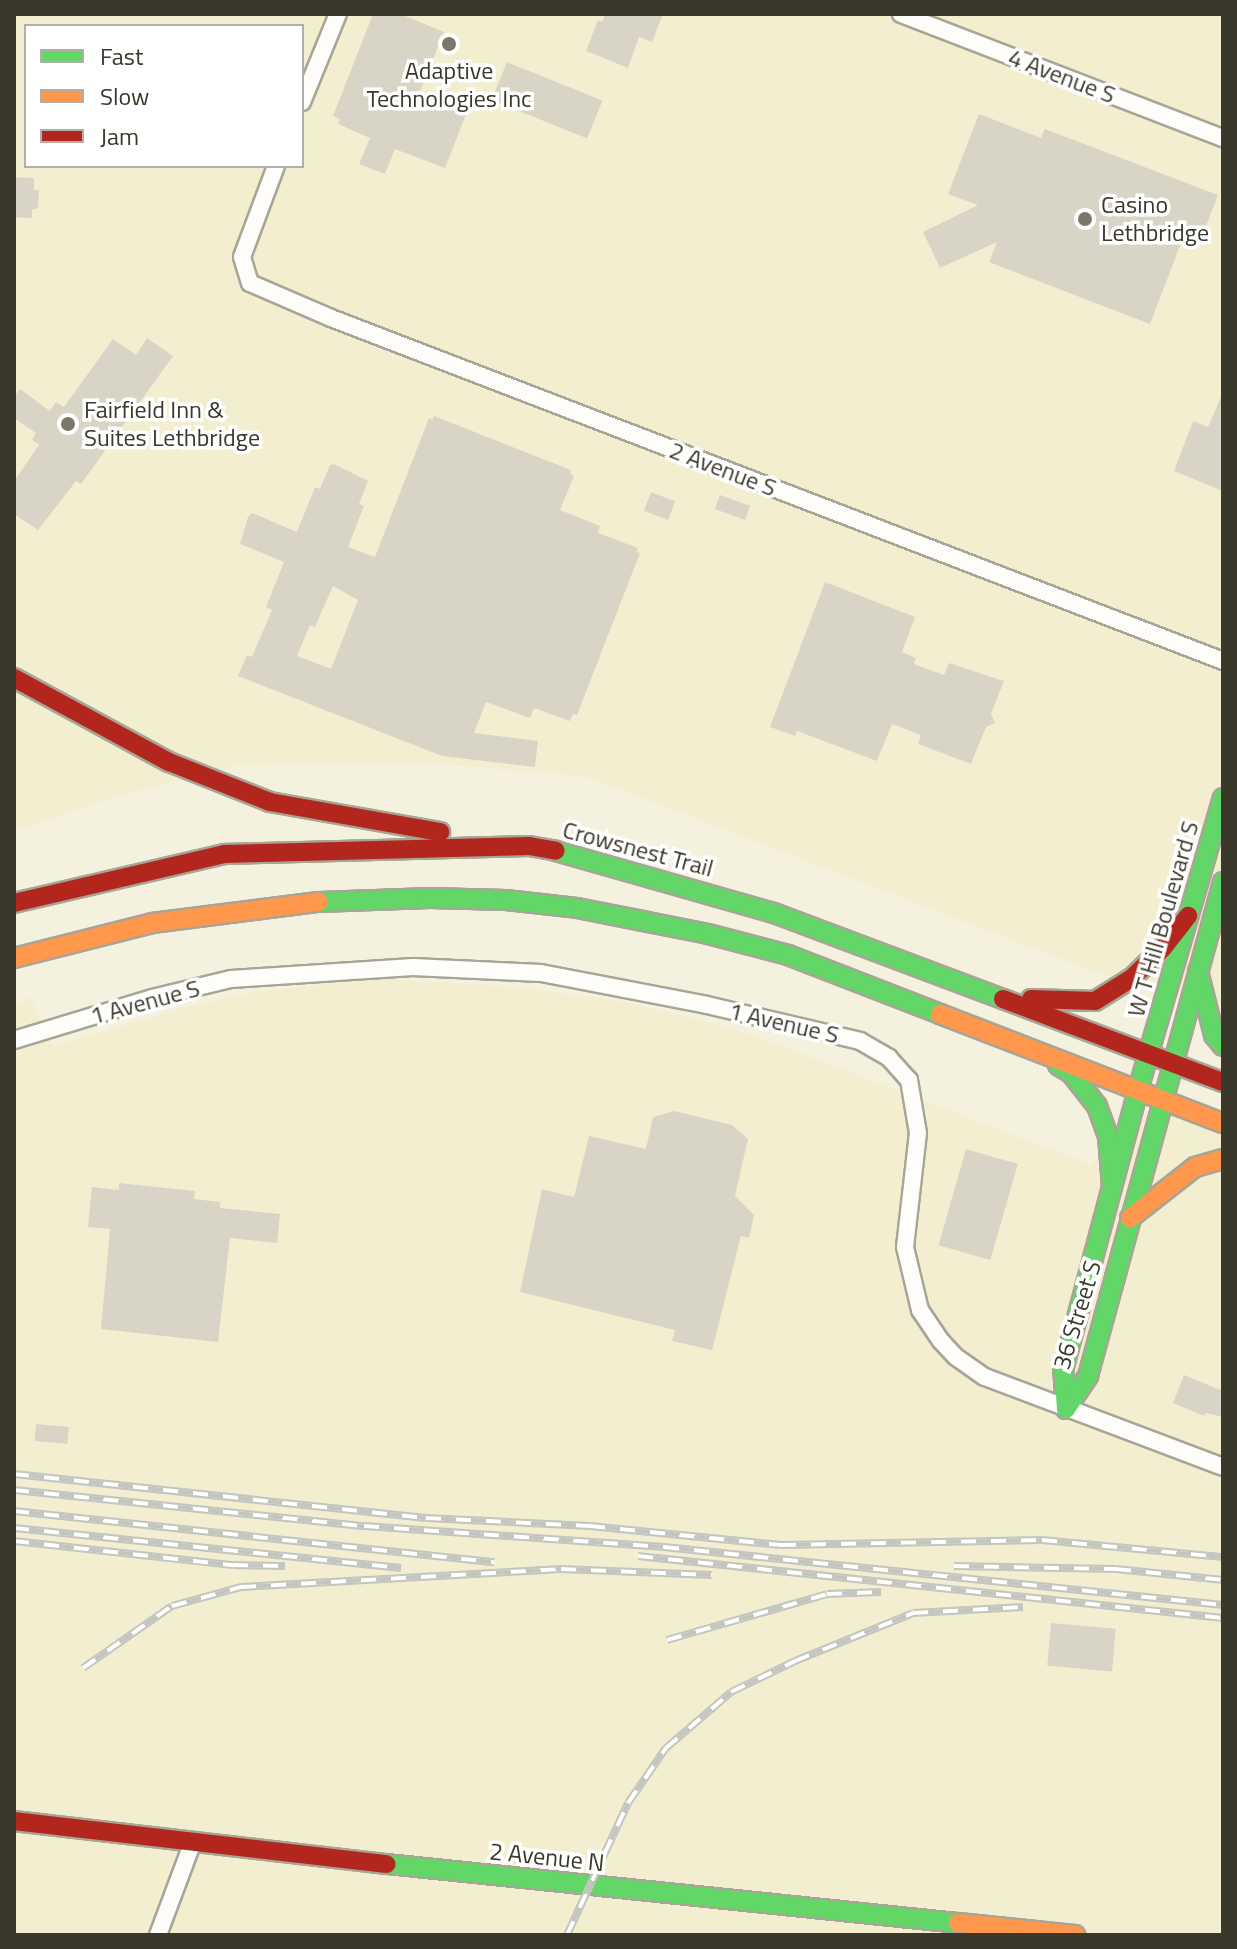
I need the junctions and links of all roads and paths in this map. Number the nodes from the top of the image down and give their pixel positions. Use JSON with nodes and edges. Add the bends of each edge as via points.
{"nodes":[{"id":1,"x":338,"y":14,"type":"edge"},
{"id":2,"x":901,"y":14,"type":"edge"},
{"id":3,"x":304,"y":97,"type":"edge"},
{"id":4,"x":1223,"y":138,"type":"edge"},
{"id":5,"x":275,"y":168,"type":"edge"},
{"id":6,"x":1223,"y":661,"type":"edge"},
{"id":7,"x":14,"y":678,"type":"edge"},
{"id":8,"x":1223,"y":798,"type":"edge"},
{"id":9,"x":529,"y":846,"type":"junction"},
{"id":10,"x":1223,"y":882,"type":"edge"},
{"id":11,"x":14,"y":903,"type":"edge"},
{"id":12,"x":1188,"y":916,"type":"junction"},
{"id":13,"x":14,"y":958,"type":"edge"},
{"id":14,"x":1198,"y":971,"type":"junction"},
{"id":15,"x":997,"y":996,"type":"junction"},
{"id":16,"x":14,"y":1040,"type":"edge"},
{"id":17,"x":1223,"y":1046,"type":"edge"},
{"id":18,"x":1029,"y":1047,"type":"junction"},
{"id":19,"x":1149,"y":1053,"type":"junction"},
{"id":20,"x":1174,"y":1062,"type":"junction"},
{"id":21,"x":1223,"y":1082,"type":"edge"},
{"id":22,"x":1138,"y":1090,"type":"junction"},
{"id":23,"x":1162,"y":1099,"type":"junction"},
{"id":24,"x":1223,"y":1123,"type":"edge"},
{"id":25,"x":1223,"y":1159,"type":"edge"},
{"id":26,"x":1112,"y":1187,"type":"junction"},
{"id":27,"x":1130,"y":1218,"type":"junction"},
{"id":28,"x":1066,"y":1409,"type":"junction"},
{"id":29,"x":1223,"y":1467,"type":"edge"},
{"id":30,"x":14,"y":1821,"type":"edge"},
{"id":31,"x":192,"y":1844,"type":"junction"},
{"id":32,"x":894,"y":1926,"type":"edge"},
{"id":33,"x":158,"y":1935,"type":"edge"},
{"id":34,"x":1075,"y":1935,"type":"edge"}],
"edges":[{"from":1,"to":3,"type":"street"},
{"from":2,"to":4,"type":"street","name":"4 Avenue S"},
{"from":5,"to":6,"type":"street","name":"2 Avenue S","via":[[242,257],[250,283]]},
{"from":7,"to":9,"type":"main road","via":[[169,762],[270,802]]},
{"from":8,"to":12,"type":"main road","name":"W T Hill Boulevard S"},
{"from":9,"to":11,"type":"main road","name":"Crowsnest Trail","via":[[224,854]]},
{"from":9,"to":15,"type":"main road","name":"Crowsnest Trail","via":[[581,855],[774,913]]},
{"from":10,"to":14,"type":"main road","name":"W T Hill Boulevard S"},
{"from":12,"to":15,"type":"main road","via":[[1132,978],[1095,1001]]},
{"from":12,"to":19,"type":"main road","name":"W T Hill Boulevard S"},
{"from":13,"to":18,"type":"main road","via":[[210,912],[364,899],[506,900],[638,919],[788,955]]},
{"from":14,"to":17,"type":"main road","via":[[1214,1035]]},
{"from":14,"to":20,"type":"main road","name":"W T Hill Boulevard S"},
{"from":15,"to":19,"type":"main road","name":"Crowsnest Trail"},
{"from":16,"to":28,"type":"street","name":"1 Avenue S","via":[[231,979],[413,967],[541,973],[860,1041],[889,1058],[909,1080],[915,1105],[918,1133],[905,1247],[920,1310],[941,1341],[970,1368]]},
{"from":18,"to":22,"type":"main road"},
{"from":18,"to":26,"type":"main road","via":[[1071,1073],[1097,1106],[1108,1136]]},
{"from":19,"to":20,"type":"main road","name":"Crowsnest Trail"},
{"from":19,"to":22,"type":"main road","name":"W T Hill Boulevard S"},
{"from":20,"to":21,"type":"main road","name":"Crowsnest Trail"},
{"from":20,"to":23,"type":"main road","name":"W T Hill Boulevard S"},
{"from":22,"to":23,"type":"main road"},
{"from":22,"to":26,"type":"main road","name":"36 Street S"},
{"from":23,"to":24,"type":"main road"},
{"from":23,"to":27,"type":"main road","name":"36 Street S"},
{"from":25,"to":27,"type":"main road","via":[[1195,1167]]},
{"from":26,"to":28,"type":"main road","name":"36 Street S","via":[[1063,1370]]},
{"from":27,"to":28,"type":"main road","name":"36 Street S","via":[[1088,1376]]},
{"from":28,"to":29,"type":"street","name":"1 Avenue S"},
{"from":30,"to":31,"type":"main road","name":"2 Avenue N"},
{"from":31,"to":32,"type":"main road","name":"2 Avenue N"},
{"from":31,"to":33,"type":"street"},
{"from":32,"to":34,"type":"main road","name":"2 Avenue N"}]}
